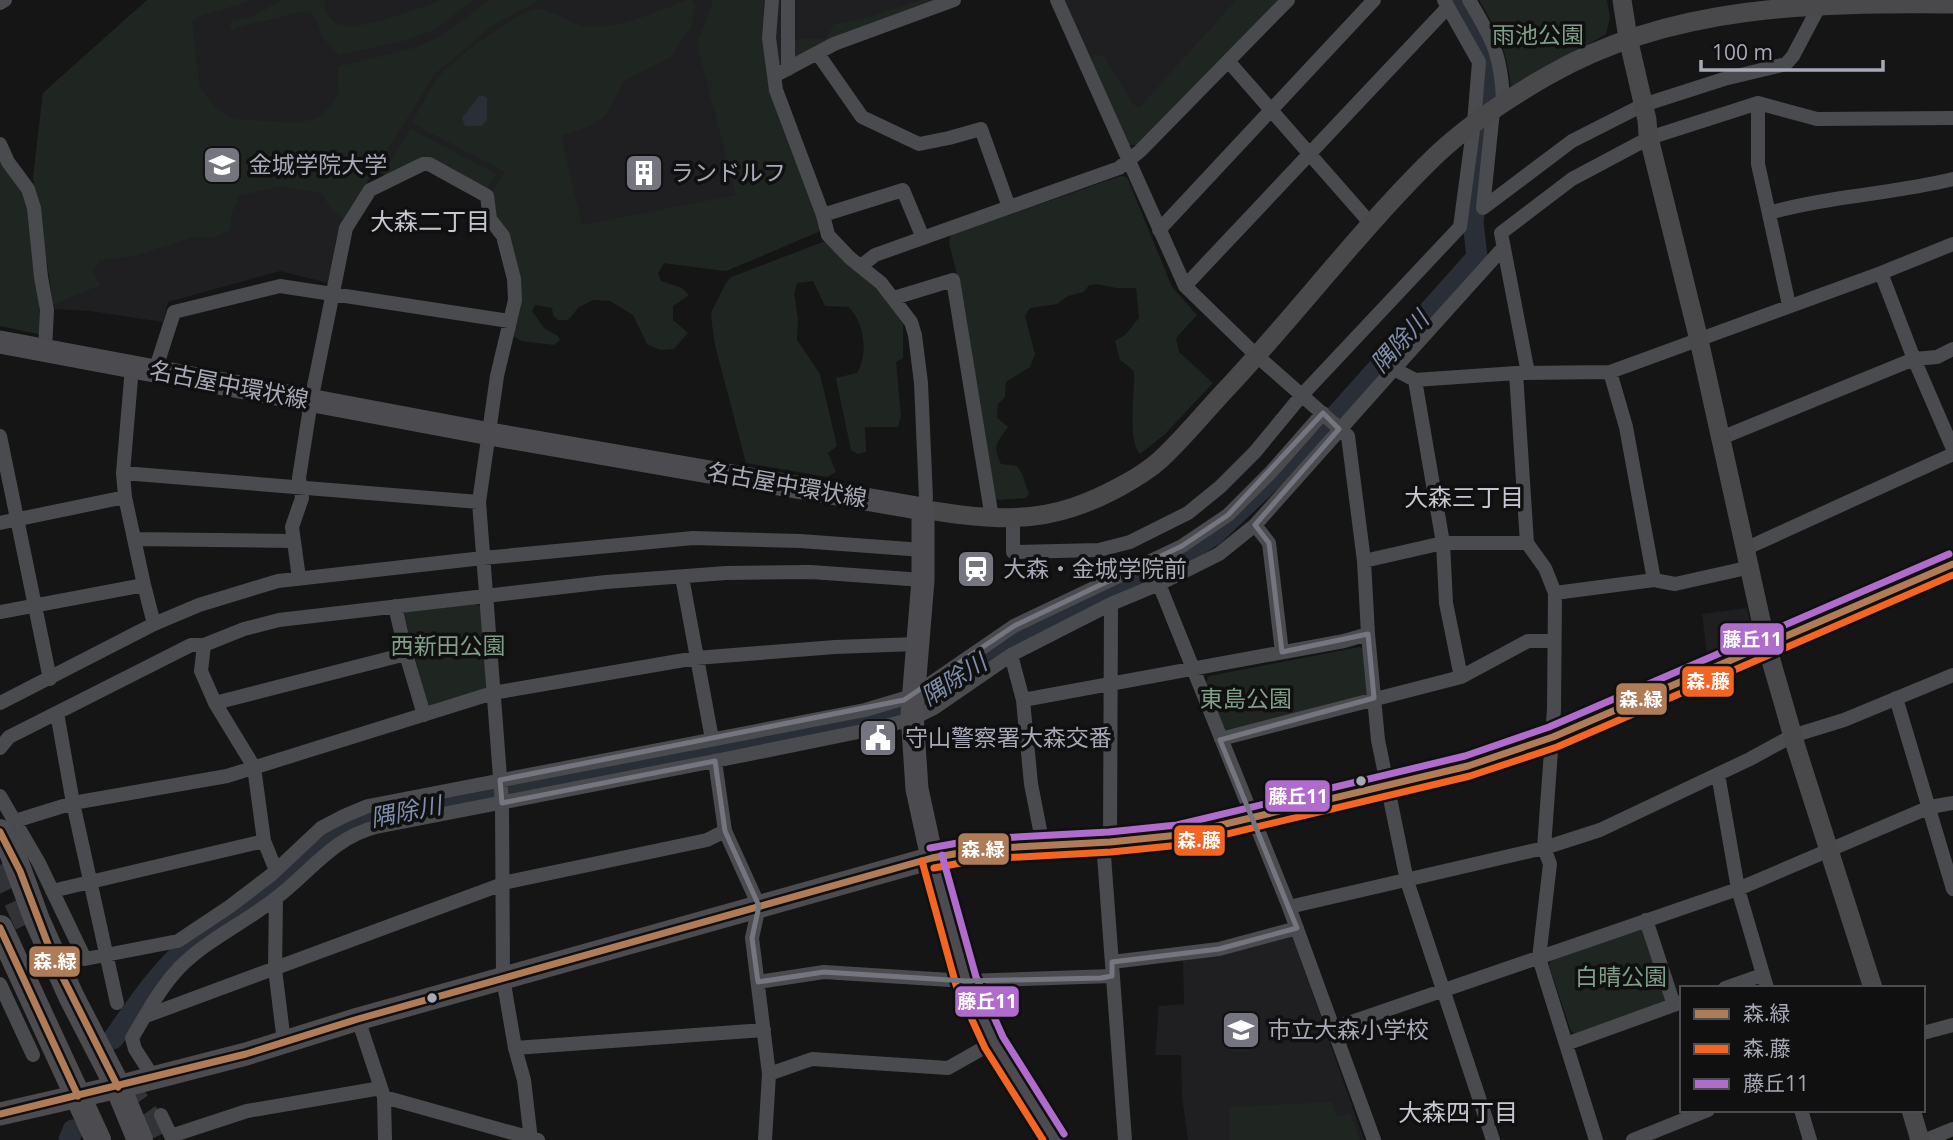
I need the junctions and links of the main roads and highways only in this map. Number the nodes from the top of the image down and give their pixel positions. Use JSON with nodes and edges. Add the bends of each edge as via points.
{"nodes":[{"id":1,"x":0,"y":342,"type":"edge"},
{"id":2,"x":1953,"y":564,"type":"edge"},
{"id":3,"x":7,"y":827,"type":"edge"},
{"id":4,"x":932,"y":858,"type":"junction"},
{"id":5,"x":0,"y":928,"type":"tunnel mouth"},
{"id":6,"x":118,"y":1087,"type":"junction"},
{"id":7,"x":78,"y":1096,"type":"junction"},
{"id":8,"x":0,"y":1114,"type":"edge"},
{"id":9,"x":98,"y":1140,"type":"edge"},
{"id":10,"x":140,"y":1140,"type":"edge"},
{"id":11,"x":1055,"y":1140,"type":"edge"}],
"edges":[{"from":1,"to":4,"type":"main road","name":"名古屋中環状線","via":[[923,509],[923,580],[912,707],[918,789]]},
{"from":2,"to":4,"type":"main road","via":[[1553,737],[1468,766],[1179,835],[970,850]]},
{"from":3,"to":6,"type":"highway","via":[[37,920]]},
{"from":4,"to":6,"type":"main road"},
{"from":4,"to":11,"type":"main road","via":[[966,981],[994,1042]]},
{"from":5,"to":7,"type":"highway","via":[[19,997]]},
{"from":6,"to":7,"type":"main road"},
{"from":6,"to":10,"type":"highway"},
{"from":7,"to":8,"type":"main road"},
{"from":7,"to":9,"type":"highway"}]}
